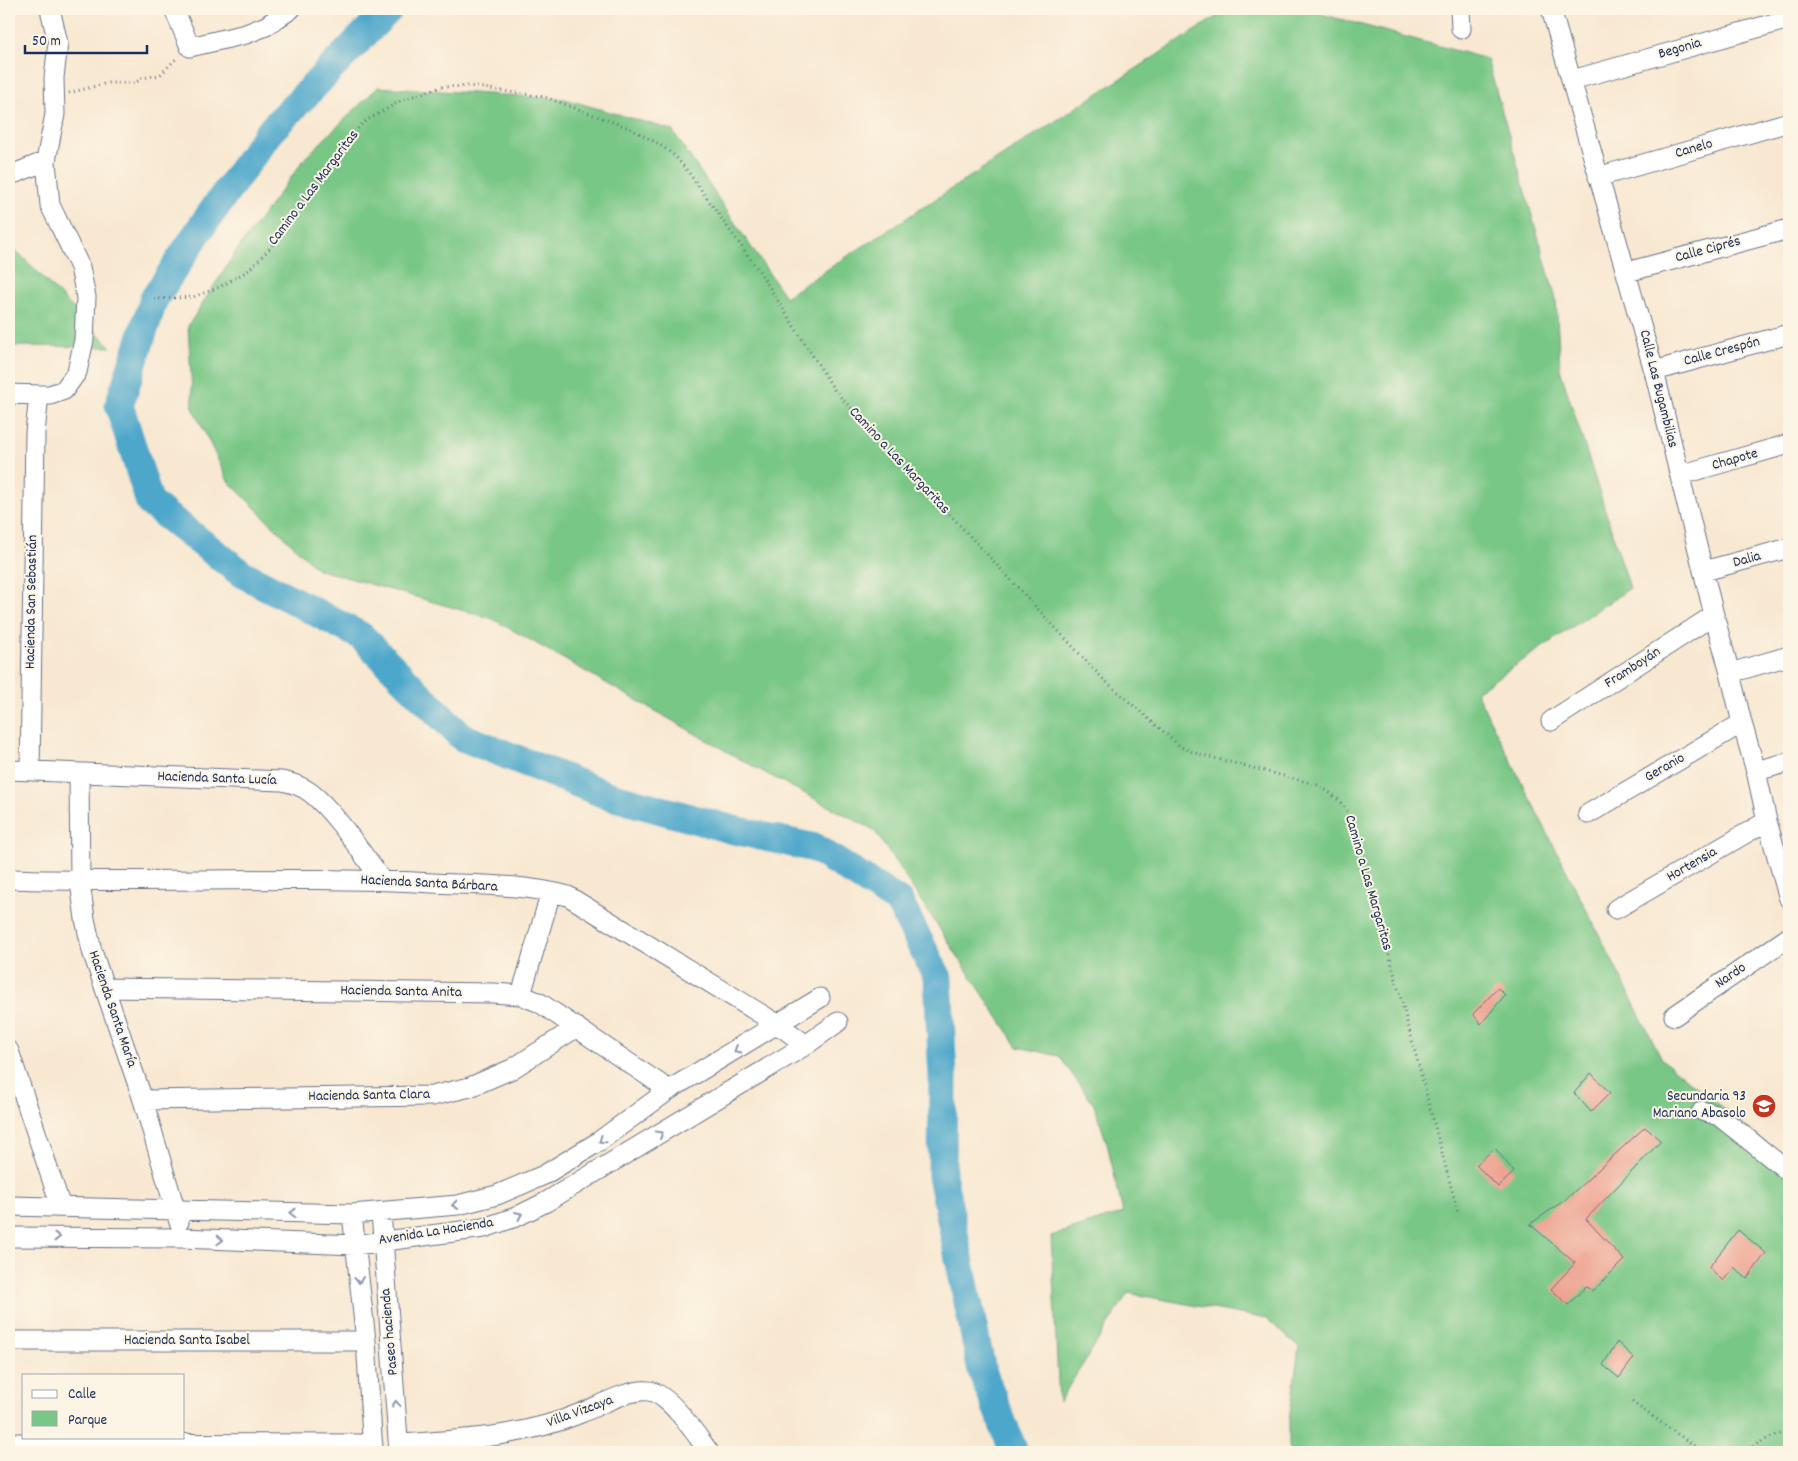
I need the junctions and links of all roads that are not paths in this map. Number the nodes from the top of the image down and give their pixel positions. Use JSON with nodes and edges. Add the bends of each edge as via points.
{"nodes":[{"id":1,"x":36,"y":9,"type":"edge"},
{"id":2,"x":50,"y":9,"type":"edge"},
{"id":3,"x":174,"y":9,"type":"edge"},
{"id":4,"x":291,"y":9,"type":"edge"},
{"id":5,"x":1460,"y":9,"type":"edge"},
{"id":6,"x":1551,"y":9,"type":"edge"},
{"id":7,"x":1789,"y":18,"type":"edge"},
{"id":8,"x":1462,"y":29,"type":"dead end"},
{"id":9,"x":54,"y":78,"type":"junction"},
{"id":10,"x":1572,"y":80,"type":"junction"},
{"id":11,"x":1789,"y":122,"type":"edge"},
{"id":12,"x":46,"y":161,"type":"junction"},
{"id":13,"x":9,"y":172,"type":"edge"},
{"id":14,"x":1598,"y":177,"type":"junction"},
{"id":15,"x":1789,"y":229,"type":"edge"},
{"id":16,"x":1627,"y":272,"type":"junction"},
{"id":17,"x":1789,"y":334,"type":"edge"},
{"id":18,"x":1654,"y":371,"type":"junction"},
{"id":19,"x":9,"y":394,"type":"edge"},
{"id":20,"x":39,"y":395,"type":"junction"},
{"id":21,"x":1789,"y":444,"type":"edge"},
{"id":22,"x":1680,"y":475,"type":"junction"},
{"id":23,"x":1789,"y":548,"type":"edge"},
{"id":24,"x":1704,"y":572,"type":"junction"},
{"id":25,"x":1714,"y":615,"type":"junction"},
{"id":26,"x":1789,"y":656,"type":"edge"},
{"id":27,"x":1730,"y":673,"type":"junction"},
{"id":28,"x":1551,"y":721,"type":"dead end"},
{"id":29,"x":1742,"y":723,"type":"junction"},
{"id":30,"x":1789,"y":762,"type":"edge"},
{"id":31,"x":9,"y":770,"type":"edge"},
{"id":32,"x":30,"y":771,"type":"junction"},
{"id":33,"x":1756,"y":771,"type":"junction"},
{"id":34,"x":79,"y":774,"type":"junction"},
{"id":35,"x":1588,"y":814,"type":"dead end"},
{"id":36,"x":1767,"y":821,"type":"junction"},
{"id":37,"x":1786,"y":868,"type":"edge"},
{"id":38,"x":9,"y":880,"type":"edge"},
{"id":39,"x":382,"y":880,"type":"junction"},
{"id":40,"x":80,"y":882,"type":"junction"},
{"id":41,"x":550,"y":892,"type":"junction"},
{"id":42,"x":1789,"y":898,"type":"edge"},
{"id":43,"x":1616,"y":910,"type":"dead end"},
{"id":44,"x":1789,"y":937,"type":"edge"},
{"id":45,"x":105,"y":988,"type":"junction"},
{"id":46,"x":521,"y":996,"type":"junction"},
{"id":47,"x":820,"y":998,"type":"dead end"},
{"id":48,"x":1674,"y":1016,"type":"dead end"},
{"id":49,"x":838,"y":1022,"type":"dead end"},
{"id":50,"x":779,"y":1025,"type":"junction"},
{"id":51,"x":577,"y":1027,"type":"junction"},
{"id":52,"x":806,"y":1045,"type":"junction"},
{"id":53,"x":9,"y":1051,"type":"edge"},
{"id":54,"x":14,"y":1081,"type":"edge"},
{"id":55,"x":669,"y":1090,"type":"junction"},
{"id":56,"x":143,"y":1100,"type":"junction"},
{"id":57,"x":1702,"y":1111,"type":"dead end"},
{"id":58,"x":1789,"y":1172,"type":"edge"},
{"id":59,"x":9,"y":1206,"type":"edge"},
{"id":60,"x":61,"y":1207,"type":"junction"},
{"id":61,"x":176,"y":1211,"type":"junction"},
{"id":62,"x":380,"y":1212,"type":"junction"},
{"id":63,"x":352,"y":1214,"type":"junction"},
{"id":64,"x":9,"y":1237,"type":"edge"},
{"id":65,"x":182,"y":1238,"type":"junction"},
{"id":66,"x":383,"y":1241,"type":"junction"},
{"id":67,"x":355,"y":1245,"type":"junction"},
{"id":68,"x":9,"y":1341,"type":"edge"},
{"id":69,"x":366,"y":1341,"type":"junction"},
{"id":70,"x":9,"y":1443,"type":"edge"},
{"id":71,"x":373,"y":1448,"type":"edge"},
{"id":72,"x":399,"y":1448,"type":"edge"},
{"id":73,"x":710,"y":1452,"type":"edge"}],
"edges":[{"from":1,"to":9,"type":"street"},
{"from":2,"to":9,"type":"street","via":[[58,43]]},
{"from":3,"to":4,"type":"street","via":[[190,47],[246,34],[266,26]]},
{"from":5,"to":8,"type":"street"},
{"from":6,"to":10,"type":"street","name":"Calle Las Bugambilias"},
{"from":7,"to":10,"type":"street","name":"Begonia"},
{"from":9,"to":12,"type":"street","via":[[55,114]]},
{"from":10,"to":14,"type":"street","name":"Calle Las Bugambilias"},
{"from":11,"to":14,"type":"street","name":"Canelo"},
{"from":12,"to":13,"type":"street","via":[[16,173]]},
{"from":12,"to":20,"type":"street","via":[[50,205],[80,267],[86,297],[84,340],[77,372],[64,390]]},
{"from":14,"to":16,"type":"street","name":"Calle Las Bugambilias"},
{"from":15,"to":16,"type":"street","name":"Calle Ciprés"},
{"from":16,"to":18,"type":"street","name":"Calle Las Bugambilias"},
{"from":17,"to":18,"type":"street","name":"Calle Crespón"},
{"from":18,"to":22,"type":"street","name":"Calle Las Bugambilias"},
{"from":19,"to":20,"type":"street"},
{"from":20,"to":32,"type":"street","name":"Hacienda San Sebastián","via":[[35,433]]},
{"from":21,"to":22,"type":"street","name":"Chapote"},
{"from":22,"to":24,"type":"street","name":"Calle Las Bugambilias"},
{"from":23,"to":24,"type":"street","name":"Dalia"},
{"from":24,"to":25,"type":"street","name":"Calle Las Bugambilias"},
{"from":25,"to":27,"type":"street","name":"Calle Las Bugambilias"},
{"from":25,"to":28,"type":"street","name":"Framboyán"},
{"from":26,"to":27,"type":"street"},
{"from":27,"to":29,"type":"street","name":"Calle Las Bugambilias"},
{"from":29,"to":33,"type":"street","name":"Calle Las Bugambilias"},
{"from":29,"to":35,"type":"street","name":"Geranio"},
{"from":30,"to":33,"type":"street"},
{"from":31,"to":32,"type":"street","name":"Hacienda Santa Lucía"},
{"from":32,"to":34,"type":"street","name":"Hacienda Santa Lucía"},
{"from":33,"to":36,"type":"street","name":"Calle Las Bugambilias"},
{"from":34,"to":39,"type":"street","name":"Hacienda Santa Lucía","via":[[282,780],[297,784],[330,812]]},
{"from":34,"to":40,"type":"street","name":"Hacienda Santa María"},
{"from":36,"to":37,"type":"street","name":"Calle Las Bugambilias"},
{"from":36,"to":43,"type":"street","name":"Hortensia"},
{"from":37,"to":42,"type":"street","name":"Calle Las Bugambilias"},
{"from":38,"to":40,"type":"street","name":"Hacienda Santa Bárbara"},
{"from":39,"to":40,"type":"street","name":"Hacienda Santa Bárbara"},
{"from":39,"to":41,"type":"street","name":"Hacienda Santa Bárbara"},
{"from":40,"to":45,"type":"street","name":"Hacienda Santa María","via":[[92,951]]},
{"from":41,"to":46,"type":"street"},
{"from":41,"to":50,"type":"street","name":"Hacienda Santa Bárbara","via":[[568,896]]},
{"from":44,"to":48,"type":"street","name":"Nardo"},
{"from":45,"to":46,"type":"street","name":"Hacienda Santa Anita"},
{"from":45,"to":56,"type":"street","name":"Hacienda Santa María"},
{"from":46,"to":51,"type":"street","name":"Hacienda Santa Anita","via":[[540,1003]]},
{"from":47,"to":50,"type":"street","name":"Avenida La Hacienda"},
{"from":49,"to":52,"type":"street","name":"Avenida La Hacienda"},
{"from":50,"to":52,"type":"street","name":"Hacienda Santa Bárbara"},
{"from":50,"to":55,"type":"street","name":"Avenida La Hacienda","one_way":true},
{"from":51,"to":55,"type":"street","name":"Hacienda Santa Anita"},
{"from":51,"to":56,"type":"street","name":"Hacienda Santa Clara","via":[[512,1069],[470,1087],[432,1096]]},
{"from":66,"to":52,"type":"street","name":"Avenida La Hacienda","one_way":true,"via":[[484,1228],[516,1217]]},
{"from":53,"to":54,"type":"street"},
{"from":54,"to":60,"type":"street"},
{"from":55,"to":62,"type":"street","name":"Avenida La Hacienda","one_way":true,"via":[[598,1142],[544,1175],[497,1196],[458,1205]]},
{"from":56,"to":61,"type":"street","name":"Hacienda Santa María"},
{"from":57,"to":58,"type":"street","via":[[1723,1120]]},
{"from":59,"to":60,"type":"street","name":"Avenida La Hacienda"},
{"from":60,"to":61,"type":"street","name":"Avenida La Hacienda"},
{"from":63,"to":61,"type":"street","name":"Avenida La Hacienda","one_way":true},
{"from":61,"to":65,"type":"street","name":"Hacienda Santa María"},
{"from":62,"to":63,"type":"street","name":"Avenida La Hacienda"},
{"from":62,"to":66,"type":"street","name":"Paseo hacienda"},
{"from":63,"to":67,"type":"street","name":"Paseo hacienda"},
{"from":64,"to":65,"type":"street","name":"Avenida La Hacienda","one_way":true},
{"from":65,"to":67,"type":"street","name":"Avenida La Hacienda","one_way":true},
{"from":66,"to":67,"type":"street","name":"Avenida La Hacienda"},
{"from":72,"to":66,"type":"street","name":"Paseo hacienda","one_way":true},
{"from":67,"to":69,"type":"street","name":"Paseo hacienda","one_way":true},
{"from":68,"to":69,"type":"street","name":"Hacienda Santa Isabel"},
{"from":69,"to":71,"type":"street","name":"Paseo hacienda"},
{"from":70,"to":71,"type":"street"},
{"from":72,"to":73,"type":"street","name":"Villa Vizcaya","via":[[532,1429],[557,1423],[629,1394],[648,1391],[668,1401]]}]}
